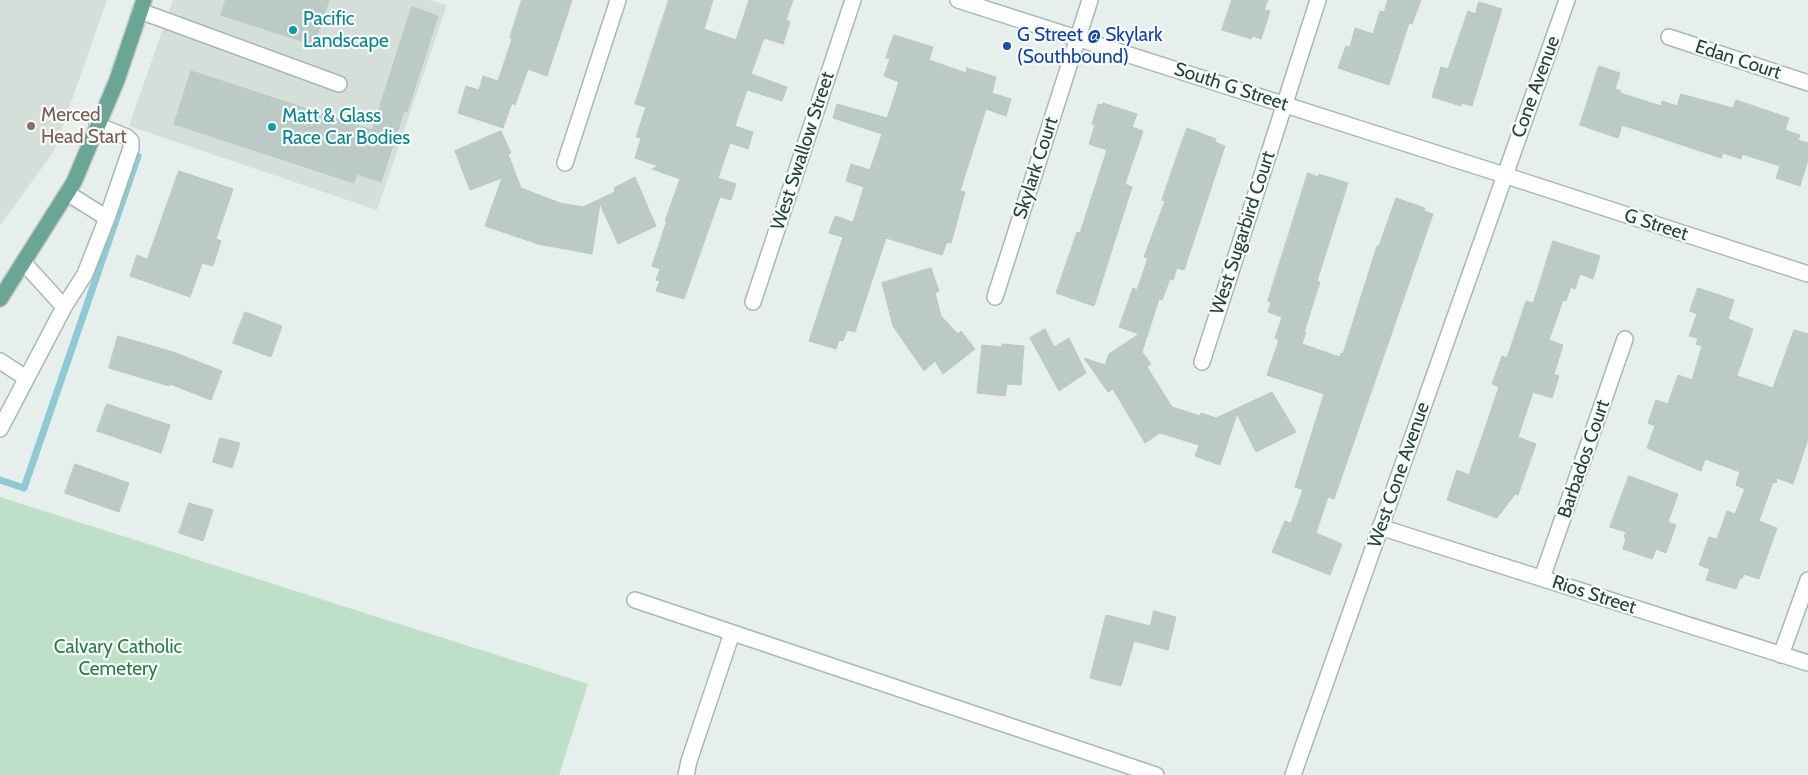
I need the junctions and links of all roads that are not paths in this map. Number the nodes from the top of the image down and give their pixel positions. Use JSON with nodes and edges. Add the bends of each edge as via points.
{"nodes":[{"id":1,"x":618,"y":0,"type":"edge"},
{"id":2,"x":853,"y":0,"type":"edge"},
{"id":3,"x":958,"y":0,"type":"edge"},
{"id":4,"x":1090,"y":0,"type":"edge"},
{"id":5,"x":1318,"y":0,"type":"edge"},
{"id":6,"x":1567,"y":0,"type":"edge"},
{"id":7,"x":142,"y":6,"type":"edge"},
{"id":8,"x":1669,"y":37,"type":"dead end"},
{"id":9,"x":1078,"y":38,"type":"junction"},
{"id":10,"x":1808,"y":83,"type":"edge"},
{"id":11,"x":339,"y":84,"type":"dead end"},
{"id":12,"x":1285,"y":104,"type":"junction"},
{"id":13,"x":98,"y":126,"type":"junction"},
{"id":14,"x":565,"y":163,"type":"dead end"},
{"id":15,"x":1504,"y":175,"type":"junction"},
{"id":16,"x":67,"y":193,"type":"junction"},
{"id":17,"x":107,"y":218,"type":"junction"},
{"id":18,"x":24,"y":263,"type":"junction"},
{"id":19,"x":1808,"y":274,"type":"edge"},
{"id":20,"x":995,"y":297,"type":"dead end"},
{"id":21,"x":0,"y":300,"type":"edge"},
{"id":22,"x":752,"y":302,"type":"dead end"},
{"id":23,"x":64,"y":307,"type":"junction"},
{"id":24,"x":1625,"y":339,"type":"dead end"},
{"id":25,"x":0,"y":361,"type":"edge"},
{"id":26,"x":1202,"y":362,"type":"dead end"},
{"id":27,"x":26,"y":378,"type":"junction"},
{"id":28,"x":0,"y":429,"type":"edge"},
{"id":29,"x":1380,"y":527,"type":"junction"},
{"id":30,"x":1542,"y":578,"type":"junction"},
{"id":31,"x":1808,"y":580,"type":"edge"},
{"id":32,"x":635,"y":600,"type":"dead end"},
{"id":33,"x":732,"y":633,"type":"junction"},
{"id":34,"x":1781,"y":655,"type":"junction"},
{"id":35,"x":1808,"y":663,"type":"edge"},
{"id":36,"x":686,"y":775,"type":"edge"},
{"id":37,"x":1156,"y":775,"type":"edge"},
{"id":38,"x":1294,"y":775,"type":"edge"}],
"edges":[{"from":1,"to":14,"type":"street"},
{"from":2,"to":22,"type":"street","name":"West Swallow Street"},
{"from":3,"to":9,"type":"street","name":"South G Street"},
{"from":4,"to":9,"type":"street","name":"Skylark Court"},
{"from":5,"to":12,"type":"street","name":"West Sugarbird Court"},
{"from":6,"to":15,"type":"street","name":"Cone Avenue"},
{"from":7,"to":11,"type":"street"},
{"from":7,"to":13,"type":"main road"},
{"from":8,"to":10,"type":"street","name":"Edan Court"},
{"from":9,"to":12,"type":"street","name":"South G Street"},
{"from":9,"to":20,"type":"street","name":"Skylark Court"},
{"from":12,"to":15,"type":"street","name":"South G Street"},
{"from":12,"to":26,"type":"street","name":"West Sugarbird Court"},
{"from":13,"to":16,"type":"main road"},
{"from":13,"to":17,"type":"street","via":[[127,137],[131,148]]},
{"from":15,"to":19,"type":"street","name":"G Street"},
{"from":15,"to":29,"type":"street","name":"West Cone Avenue"},
{"from":16,"to":17,"type":"street"},
{"from":16,"to":18,"type":"main road"},
{"from":17,"to":23,"type":"street","via":[[85,274]]},
{"from":18,"to":21,"type":"main road"},
{"from":18,"to":23,"type":"street"},
{"from":23,"to":27,"type":"street"},
{"from":24,"to":30,"type":"street","name":"Barbados Court"},
{"from":25,"to":27,"type":"street"},
{"from":27,"to":28,"type":"street"},
{"from":29,"to":30,"type":"street","name":"Rios Street"},
{"from":29,"to":38,"type":"street","name":"West Cone Avenue"},
{"from":30,"to":34,"type":"street","name":"Rios Street"},
{"from":31,"to":34,"type":"street"},
{"from":32,"to":33,"type":"street"},
{"from":33,"to":36,"type":"street"},
{"from":33,"to":37,"type":"street"},
{"from":34,"to":35,"type":"street","name":"Rios Street"}]}
